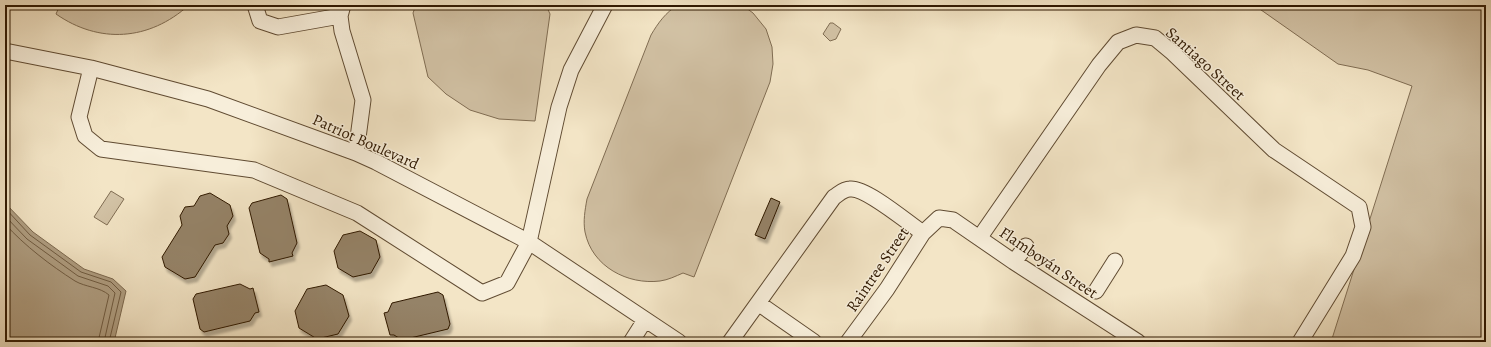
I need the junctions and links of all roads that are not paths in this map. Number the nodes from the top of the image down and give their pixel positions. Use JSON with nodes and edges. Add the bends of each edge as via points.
{"nodes":[{"id":1,"x":255,"y":5,"type":"edge"},
{"id":2,"x":600,"y":9,"type":"edge"},
{"id":3,"x":341,"y":11,"type":"edge"},
{"id":4,"x":5,"y":51,"type":"edge"},
{"id":5,"x":91,"y":68,"type":"junction"},
{"id":6,"x":356,"y":153,"type":"junction"},
{"id":7,"x":939,"y":218,"type":"joint"},
{"id":8,"x":923,"y":233,"type":"junction"},
{"id":9,"x":980,"y":237,"type":"junction"},
{"id":10,"x":529,"y":242,"type":"junction"},
{"id":11,"x":1026,"y":246,"type":"dead end"},
{"id":12,"x":1115,"y":261,"type":"dead end"},
{"id":13,"x":1014,"y":262,"type":"junction"},
{"id":14,"x":1096,"y":290,"type":"dead end"},
{"id":15,"x":758,"y":303,"type":"junction"},
{"id":16,"x":645,"y":320,"type":"junction"},
{"id":17,"x":631,"y":342,"type":"edge"},
{"id":18,"x":679,"y":342,"type":"edge"},
{"id":19,"x":730,"y":342,"type":"edge"},
{"id":20,"x":814,"y":342,"type":"edge"},
{"id":21,"x":848,"y":342,"type":"edge"},
{"id":22,"x":1138,"y":342,"type":"edge"},
{"id":23,"x":1300,"y":342,"type":"edge"}],
"edges":[{"from":1,"to":3,"type":"street","via":[[260,21],[278,27]]},
{"from":2,"to":10,"type":"street","via":[[570,70],[559,107]]},
{"from":3,"to":6,"type":"street","via":[[342,31],[363,100]]},
{"from":4,"to":5,"type":"street","name":"Patriot Boulevard"},
{"from":5,"to":6,"type":"street","name":"Patriot Boulevard","via":[[208,98]]},
{"from":5,"to":10,"type":"street","via":[[79,117],[85,136],[101,149],[260,172],[357,212],[482,293],[507,283]]},
{"from":6,"to":10,"type":"street","name":"Patriot Boulevard"},
{"from":7,"to":8,"type":"street","name":"Raintree Street"},
{"from":7,"to":9,"type":"street","name":"Flamboyán Street","via":[[953,220]]},
{"from":8,"to":15,"type":"street","via":[[873,197],[859,190],[842,191],[834,197]]},
{"from":8,"to":21,"type":"street","name":"Raintree Street","via":[[887,289]]},
{"from":9,"to":13,"type":"street","name":"Flamboyán Street"},
{"from":9,"to":23,"type":"street","name":"Santiago Street","via":[[1099,65],[1118,42],[1136,35],[1155,38],[1274,150],[1359,207],[1363,227],[1353,256]]},
{"from":10,"to":16,"type":"street","name":"Patriot Boulevard"},
{"from":11,"to":13,"type":"street"},
{"from":12,"to":14,"type":"street"},
{"from":13,"to":22,"type":"street","name":"Flamboyán Street"},
{"from":15,"to":19,"type":"street"},
{"from":15,"to":20,"type":"street"},
{"from":16,"to":17,"type":"street"},
{"from":16,"to":18,"type":"street","name":"Patriot Boulevard"}]}
